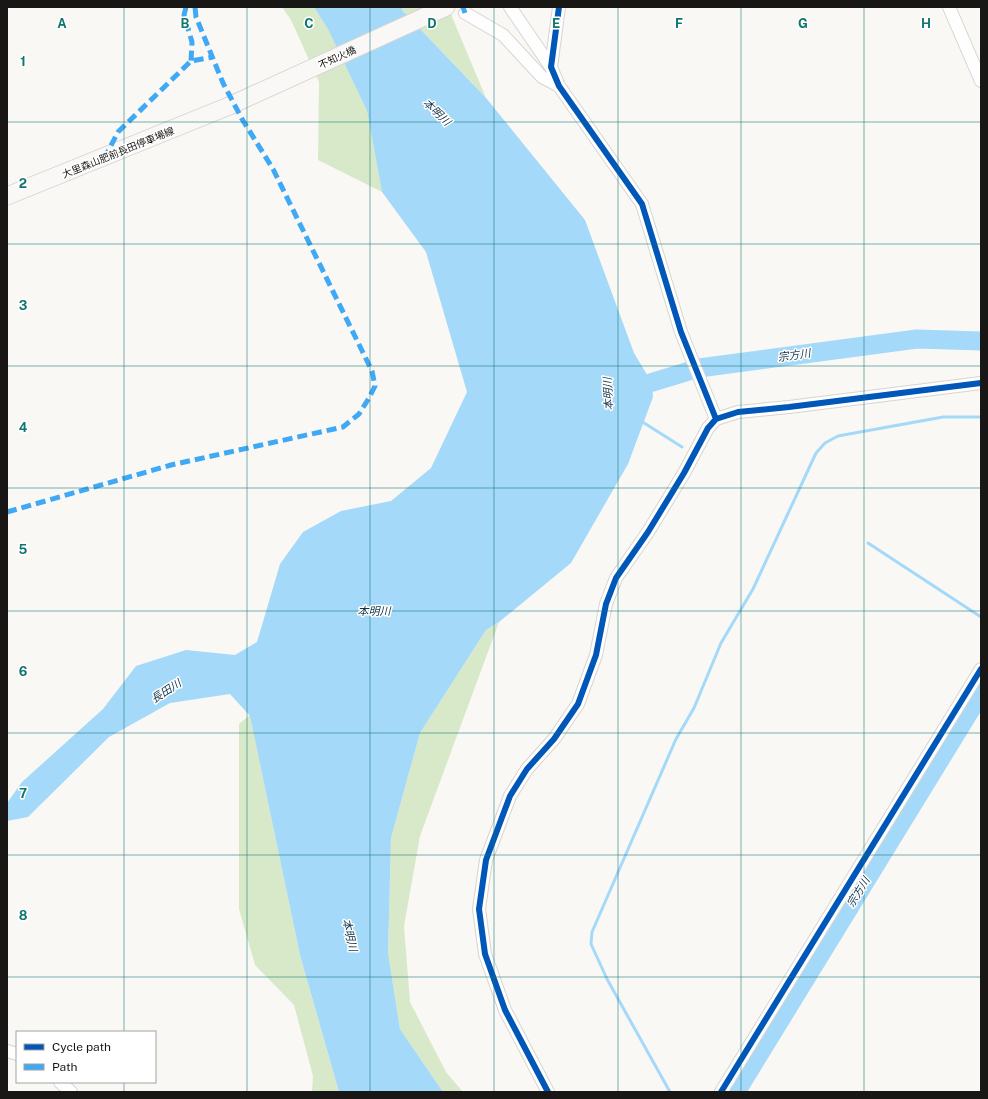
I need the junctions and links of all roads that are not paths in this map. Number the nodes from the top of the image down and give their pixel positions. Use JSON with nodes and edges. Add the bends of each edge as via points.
{"nodes":[{"id":1,"x":446,"y":7,"type":"edge"},
{"id":2,"x":510,"y":7,"type":"edge"},
{"id":3,"x":559,"y":7,"type":"edge"},
{"id":4,"x":948,"y":7,"type":"edge"},
{"id":5,"x":465,"y":13,"type":"dead end"},
{"id":6,"x":551,"y":67,"type":"junction"},
{"id":7,"x":981,"y":81,"type":"edge"},
{"id":8,"x":559,"y":86,"type":"junction"},
{"id":9,"x":229,"y":106,"type":"joint"},
{"id":10,"x":7,"y":196,"type":"edge"},
{"id":11,"x":981,"y":383,"type":"edge"},
{"id":12,"x":716,"y":419,"type":"junction"},
{"id":13,"x":981,"y":669,"type":"edge"},
{"id":14,"x":61,"y":1083,"type":"edge"},
{"id":15,"x":71,"y":1092,"type":"edge"},
{"id":16,"x":548,"y":1092,"type":"edge"},
{"id":17,"x":721,"y":1092,"type":"edge"}],
"edges":[{"from":1,"to":9,"type":"main road","name":"不知火橋"},
{"from":2,"to":6,"type":"street"},
{"from":3,"to":6,"type":"street"},
{"from":4,"to":7,"type":"street"},
{"from":5,"to":8,"type":"street","via":[[503,35],[542,77]]},
{"from":6,"to":8,"type":"street"},
{"from":8,"to":12,"type":"street","via":[[642,204],[680,332]]},
{"from":9,"to":10,"type":"main road","name":"大里森山肥前長田停車場線"},
{"from":11,"to":12,"type":"street","via":[[789,408],[738,412]]},
{"from":12,"to":16,"type":"street","via":[[708,428],[648,532],[616,578],[606,604],[596,655],[578,704],[554,739],[527,768],[510,796],[486,860],[480,909],[485,954],[505,1010]]},
{"from":13,"to":17,"type":"street"},
{"from":14,"to":15,"type":"street"}]}
